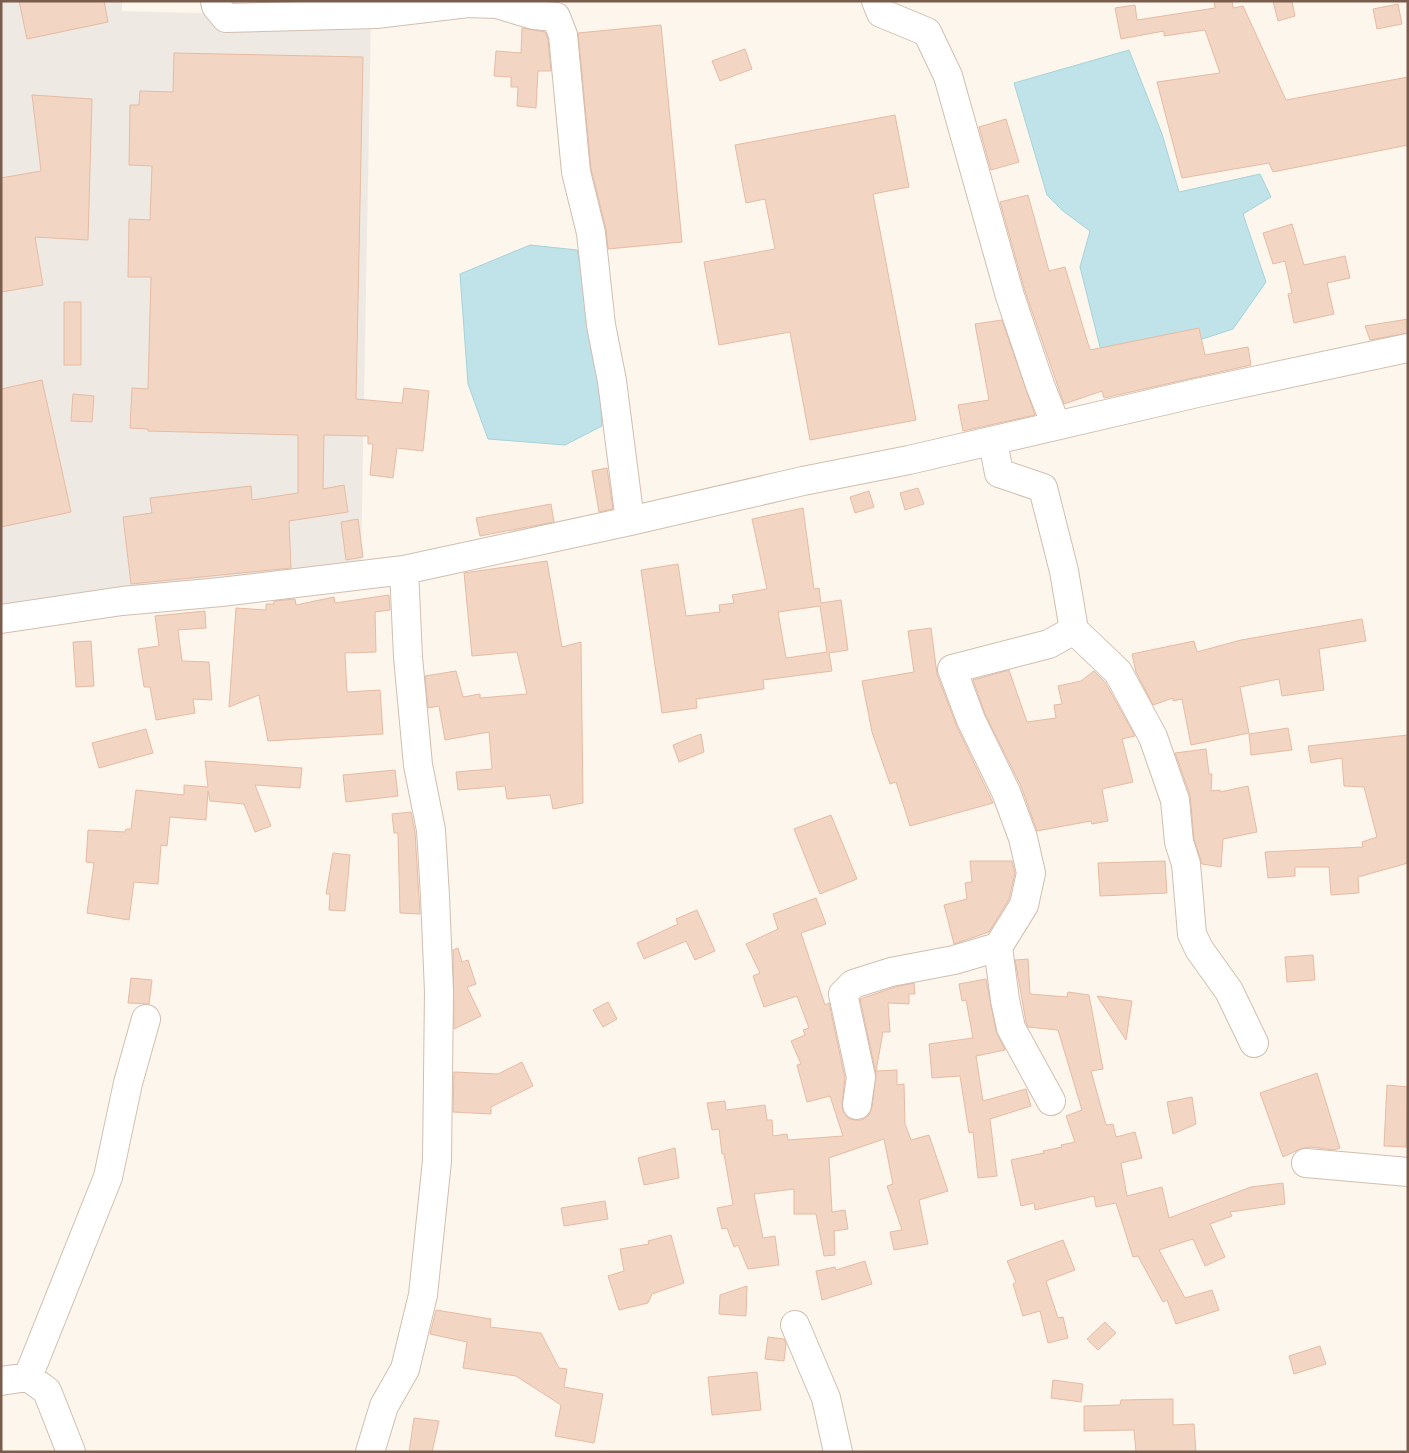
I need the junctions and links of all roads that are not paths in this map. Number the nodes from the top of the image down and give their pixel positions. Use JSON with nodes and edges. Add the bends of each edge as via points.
{"nodes":[{"id":1,"x":215,"y":1,"type":"edge"},
{"id":2,"x":876,"y":1,"type":"edge"},
{"id":3,"x":1408,"y":348,"type":"edge"},
{"id":4,"x":1056,"y":425,"type":"junction"},
{"id":5,"x":993,"y":442,"type":"junction"},
{"id":6,"x":630,"y":521,"type":"junction"},
{"id":7,"x":404,"y":570,"type":"junction"},
{"id":8,"x":1,"y":620,"type":"edge"},
{"id":9,"x":1074,"y":630,"type":"junction"},
{"id":10,"x":998,"y":947,"type":"junction"},
{"id":11,"x":146,"y":1019,"type":"dead end"},
{"id":12,"x":1254,"y":1043,"type":"dead end"},
{"id":13,"x":1051,"y":1101,"type":"dead end"},
{"id":14,"x":857,"y":1104,"type":"dead end"},
{"id":15,"x":1306,"y":1163,"type":"dead end"},
{"id":16,"x":1408,"y":1172,"type":"edge"},
{"id":17,"x":795,"y":1326,"type":"dead end"},
{"id":18,"x":14,"y":1379,"type":"edge"},
{"id":19,"x":71,"y":1452,"type":"edge"},
{"id":20,"x":370,"y":1452,"type":"edge"},
{"id":21,"x":838,"y":1452,"type":"edge"}],
"edges":[{"from":1,"to":6,"type":"street","via":[[226,18],[376,14],[468,2],[497,4],[534,15],[556,17],[563,35],[576,172],[591,233]]},
{"from":2,"to":4,"type":"street","via":[[880,13],[927,32],[948,76],[1010,296]]},
{"from":3,"to":4,"type":"street"},
{"from":4,"to":5,"type":"street"},
{"from":5,"to":6,"type":"street"},
{"from":5,"to":9,"type":"street","via":[[999,473],[1043,488],[1064,571]]},
{"from":6,"to":7,"type":"street"},
{"from":7,"to":8,"type":"street","via":[[122,601]]},
{"from":7,"to":20,"type":"street","via":[[417,757],[431,830],[436,896],[439,992],[437,1160],[423,1296],[405,1369],[384,1406]]},
{"from":9,"to":10,"type":"street","via":[[1049,644],[952,669],[971,720],[1006,792],[1023,838],[1031,873],[1024,905]]},
{"from":9,"to":12,"type":"street","via":[[1118,672],[1153,737],[1175,800],[1179,842],[1186,864],[1192,934],[1230,991]]},
{"from":10,"to":13,"type":"street","via":[[1011,1028]]},
{"from":10,"to":14,"type":"street","via":[[872,978],[853,984],[843,994],[861,1077]]},
{"from":11,"to":18,"type":"street","via":[[128,1082],[108,1177]]},
{"from":15,"to":16,"type":"street"},
{"from":17,"to":21,"type":"street","via":[[826,1398]]},
{"from":18,"to":19,"type":"street","via":[[47,1391]]}]}
